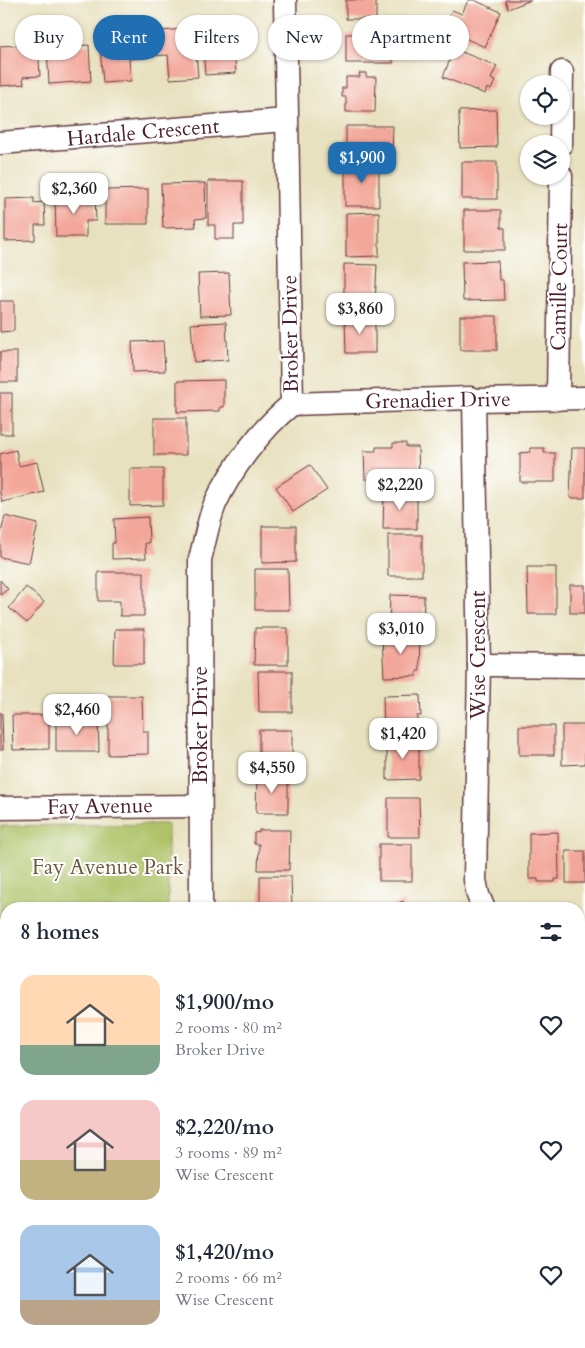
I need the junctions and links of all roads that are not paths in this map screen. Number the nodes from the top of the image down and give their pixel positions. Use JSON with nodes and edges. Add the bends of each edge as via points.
{"nodes":[{"id":1,"x":285,"y":0,"type":"edge"},
{"id":2,"x":562,"y":72,"type":"dead end"},
{"id":3,"x":286,"y":120,"type":"junction"},
{"id":4,"x":561,"y":135,"type":"edge"},
{"id":5,"x":0,"y":143,"type":"edge"},
{"id":6,"x":561,"y":185,"type":"edge"},
{"id":7,"x":558,"y":398,"type":"junction"},
{"id":8,"x":585,"y":398,"type":"edge"},
{"id":9,"x":474,"y":400,"type":"junction"},
{"id":10,"x":292,"y":404,"type":"junction"},
{"id":11,"x":479,"y":665,"type":"junction"},
{"id":12,"x":585,"y":666,"type":"edge"},
{"id":13,"x":200,"y":806,"type":"junction"},
{"id":14,"x":0,"y":808,"type":"edge"},
{"id":15,"x":200,"y":902,"type":"edge"},
{"id":16,"x":481,"y":902,"type":"edge"}],
"edges":[{"from":1,"to":3,"type":"street","name":"Broker Drive"},
{"from":2,"to":4,"type":"street"},
{"from":3,"to":5,"type":"street","name":"Hardale Crescent"},
{"from":3,"to":10,"type":"street","name":"Broker Drive"},
{"from":6,"to":7,"type":"street","name":"Camille Court"},
{"from":7,"to":8,"type":"street","name":"Grenadier Drive"},
{"from":7,"to":9,"type":"street","name":"Grenadier Drive"},
{"from":9,"to":10,"type":"street","name":"Grenadier Drive"},
{"from":9,"to":11,"type":"street","name":"Wise Crescent"},
{"from":10,"to":13,"type":"street","name":"Broker Drive","via":[[278,414],[243,457],[215,504],[200,559]]},
{"from":11,"to":12,"type":"street"},
{"from":11,"to":16,"type":"street","name":"Wise Crescent","via":[[475,880]]},
{"from":13,"to":14,"type":"street","name":"Fay Avenue"},
{"from":13,"to":15,"type":"street","name":"Broker Drive"}]}
